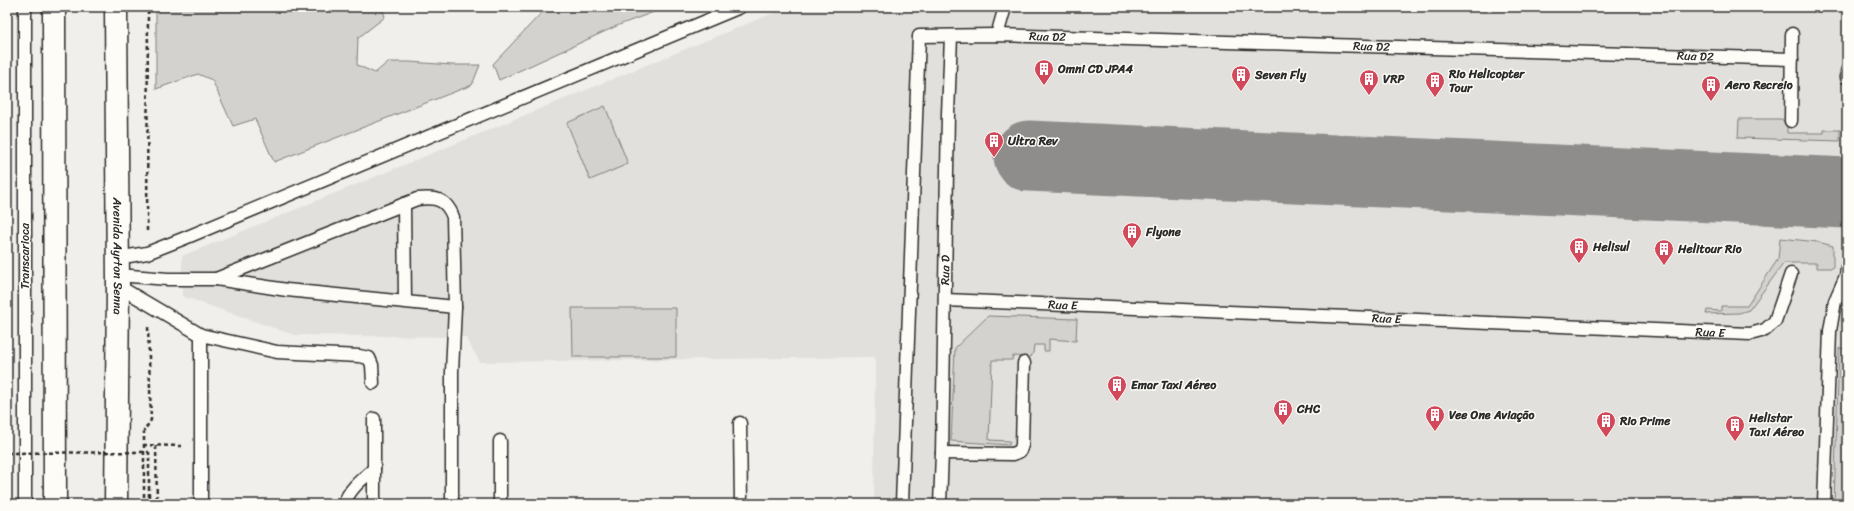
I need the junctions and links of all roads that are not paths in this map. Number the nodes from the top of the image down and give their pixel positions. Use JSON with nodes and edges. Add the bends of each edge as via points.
{"nodes":[{"id":1,"x":25,"y":7,"type":"edge"},
{"id":2,"x":54,"y":7,"type":"edge"},
{"id":3,"x":116,"y":7,"type":"edge"},
{"id":4,"x":740,"y":7,"type":"edge"},
{"id":5,"x":1006,"y":7,"type":"edge"},
{"id":6,"x":1792,"y":34,"type":"dead end"},
{"id":7,"x":997,"y":35,"type":"junction"},
{"id":8,"x":951,"y":36,"type":"junction"},
{"id":9,"x":1792,"y":59,"type":"junction"},
{"id":10,"x":1847,"y":71,"type":"edge"},
{"id":11,"x":1847,"y":78,"type":"edge"},
{"id":12,"x":1791,"y":121,"type":"dead end"},
{"id":13,"x":404,"y":204,"type":"junction"},
{"id":14,"x":118,"y":273,"type":"junction"},
{"id":15,"x":1791,"y":274,"type":"dead end"},
{"id":16,"x":1847,"y":275,"type":"edge"},
{"id":17,"x":216,"y":279,"type":"junction"},
{"id":18,"x":945,"y":300,"type":"junction"},
{"id":19,"x":405,"y":301,"type":"junction"},
{"id":20,"x":455,"y":307,"type":"junction"},
{"id":21,"x":201,"y":335,"type":"junction"},
{"id":22,"x":1024,"y":362,"type":"dead end"},
{"id":23,"x":373,"y":383,"type":"dead end"},
{"id":24,"x":374,"y":419,"type":"dead end"},
{"id":25,"x":740,"y":423,"type":"dead end"},
{"id":26,"x":500,"y":441,"type":"dead end"},
{"id":27,"x":942,"y":453,"type":"junction"},
{"id":28,"x":374,"y":469,"type":"junction"},
{"id":29,"x":25,"y":504,"type":"edge"},
{"id":30,"x":55,"y":504,"type":"edge"},
{"id":31,"x":116,"y":504,"type":"edge"},
{"id":32,"x":201,"y":504,"type":"edge"},
{"id":33,"x":344,"y":504,"type":"edge"},
{"id":34,"x":374,"y":504,"type":"edge"},
{"id":35,"x":452,"y":504,"type":"edge"},
{"id":36,"x":500,"y":504,"type":"edge"},
{"id":37,"x":741,"y":504,"type":"edge"},
{"id":38,"x":902,"y":504,"type":"edge"},
{"id":39,"x":940,"y":504,"type":"edge"},
{"id":40,"x":1824,"y":504,"type":"edge"}],
"edges":[{"from":1,"to":29,"type":"lane","name":"Transcarioca"},
{"from":2,"to":30,"type":"highway"},
{"from":3,"to":14,"type":"highway","name":"Avenida Ayrton Senna"},
{"from":4,"to":14,"type":"lane","via":[[147,253]]},
{"from":5,"to":7,"type":"lane"},
{"from":6,"to":9,"type":"lane"},
{"from":7,"to":8,"type":"lane","name":"Rua D2"},
{"from":7,"to":9,"type":"lane","name":"Rua D2"},
{"from":8,"to":18,"type":"lane","name":"Rua D"},
{"from":8,"to":38,"type":"lane","name":"Rua D2","via":[[919,36]]},
{"from":9,"to":12,"type":"lane"},
{"from":10,"to":11,"type":"lane"},
{"from":13,"to":17,"type":"lane"},
{"from":13,"to":19,"type":"lane"},
{"from":13,"to":20,"type":"lane","via":[[431,197],[444,202],[450,208]]},
{"from":14,"to":17,"type":"lane","via":[[168,279]]},
{"from":14,"to":21,"type":"lane"},
{"from":14,"to":31,"type":"highway","name":"Avenida Ayrton Senna"},
{"from":15,"to":18,"type":"lane","name":"Rua E","via":[[1775,321],[1765,330],[1750,334]]},
{"from":16,"to":40,"type":"lane","via":[[1835,301],[1830,331]]},
{"from":17,"to":19,"type":"lane","via":[[287,290]]},
{"from":18,"to":27,"type":"lane","name":"Rua D"},
{"from":19,"to":20,"type":"lane"},
{"from":20,"to":35,"type":"lane","via":[[452,372]]},
{"from":21,"to":23,"type":"lane","via":[[277,352],[369,358]]},
{"from":21,"to":32,"type":"lane"},
{"from":22,"to":27,"type":"lane","via":[[1020,451],[1013,454]]},
{"from":24,"to":28,"type":"lane"},
{"from":25,"to":37,"type":"lane"},
{"from":26,"to":36,"type":"lane"},
{"from":27,"to":39,"type":"lane","name":"Rua D"},
{"from":28,"to":33,"type":"lane","via":[[350,491]]},
{"from":28,"to":34,"type":"lane"}]}
